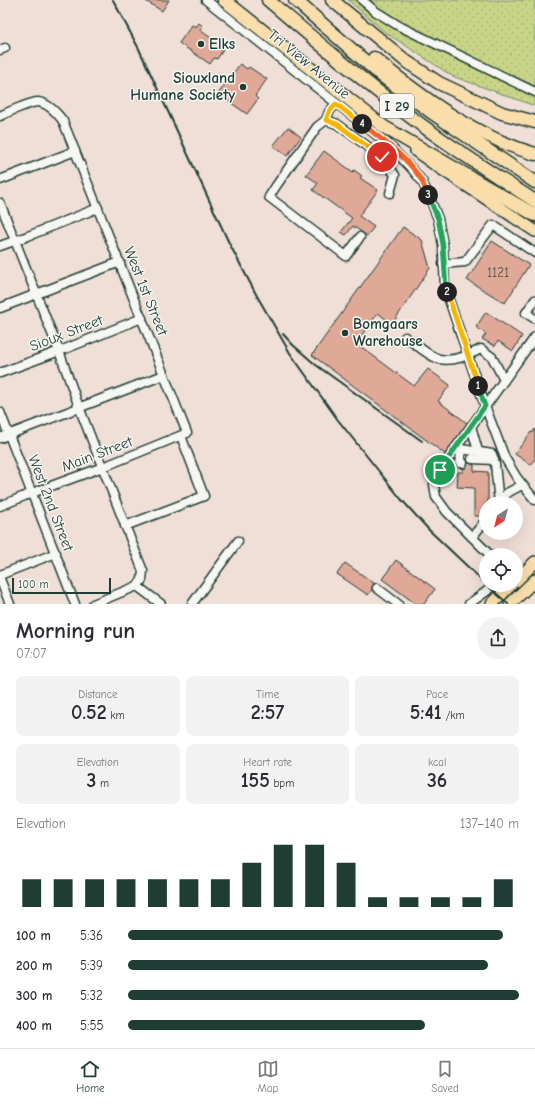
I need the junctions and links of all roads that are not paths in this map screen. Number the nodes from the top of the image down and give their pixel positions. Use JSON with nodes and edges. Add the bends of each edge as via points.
{"nodes":[{"id":1,"x":206,"y":0,"type":"edge"},
{"id":2,"x":224,"y":0,"type":"edge"},
{"id":3,"x":233,"y":0,"type":"edge"},
{"id":4,"x":268,"y":0,"type":"edge"},
{"id":5,"x":295,"y":0,"type":"edge"},
{"id":6,"x":299,"y":0,"type":"edge"},
{"id":7,"x":332,"y":0,"type":"edge"},
{"id":8,"x":362,"y":0,"type":"edge"},
{"id":9,"x":282,"y":47,"type":"junction"},
{"id":10,"x":535,"y":92,"type":"edge"},
{"id":11,"x":336,"y":104,"type":"junction"},
{"id":12,"x":0,"y":116,"type":"edge"},
{"id":13,"x":326,"y":120,"type":"junction"},
{"id":14,"x":535,"y":122,"type":"edge"},
{"id":15,"x":384,"y":128,"type":"junction"},
{"id":16,"x":75,"y":151,"type":"junction"},
{"id":17,"x":535,"y":154,"type":"edge"},
{"id":18,"x":0,"y":180,"type":"edge"},
{"id":19,"x":535,"y":182,"type":"edge"},
{"id":20,"x":390,"y":193,"type":"dead end"},
{"id":21,"x":535,"y":201,"type":"edge"},
{"id":22,"x":0,"y":203,"type":"edge"},
{"id":23,"x":98,"y":208,"type":"junction"},
{"id":24,"x":535,"y":215,"type":"edge"},
{"id":25,"x":535,"y":231,"type":"edge"},
{"id":26,"x":360,"y":237,"type":"dead end"},
{"id":27,"x":15,"y":241,"type":"junction"},
{"id":28,"x":0,"y":246,"type":"edge"},
{"id":29,"x":535,"y":253,"type":"edge"},
{"id":30,"x":120,"y":262,"type":"junction"},
{"id":31,"x":443,"y":264,"type":"junction"},
{"id":32,"x":36,"y":294,"type":"junction"},
{"id":33,"x":535,"y":300,"type":"edge"},
{"id":34,"x":0,"y":308,"type":"edge"},
{"id":35,"x":142,"y":318,"type":"junction"},
{"id":36,"x":535,"y":319,"type":"edge"},
{"id":37,"x":405,"y":337,"type":"dead end"},
{"id":38,"x":535,"y":337,"type":"edge"},
{"id":39,"x":59,"y":351,"type":"junction"},
{"id":40,"x":468,"y":356,"type":"junction"},
{"id":41,"x":0,"y":373,"type":"edge"},
{"id":42,"x":164,"y":375,"type":"junction"},
{"id":43,"x":504,"y":380,"type":"junction"},
{"id":44,"x":485,"y":406,"type":"junction"},
{"id":45,"x":79,"y":407,"type":"junction"},
{"id":46,"x":0,"y":412,"type":"edge"},
{"id":47,"x":471,"y":426,"type":"junction"},
{"id":48,"x":9,"y":434,"type":"junction"},
{"id":49,"x":181,"y":436,"type":"junction"},
{"id":50,"x":0,"y":438,"type":"edge"},
{"id":51,"x":458,"y":449,"type":"junction"},
{"id":52,"x":478,"y":451,"type":"junction"},
{"id":53,"x":494,"y":462,"type":"junction"},
{"id":54,"x":103,"y":468,"type":"junction"},
{"id":55,"x":522,"y":485,"type":"junction"},
{"id":56,"x":32,"y":493,"type":"junction"},
{"id":57,"x":498,"y":496,"type":"edge"},
{"id":58,"x":505,"y":496,"type":"edge"},
{"id":59,"x":535,"y":500,"type":"edge"},
{"id":60,"x":0,"y":506,"type":"edge"},
{"id":61,"x":125,"y":526,"type":"junction"},
{"id":62,"x":479,"y":528,"type":"edge"},
{"id":63,"x":472,"y":537,"type":"junction"},
{"id":64,"x":238,"y":541,"type":"dead end"},
{"id":65,"x":483,"y":548,"type":"edge"},
{"id":66,"x":56,"y":553,"type":"junction"},
{"id":67,"x":535,"y":562,"type":"edge"},
{"id":68,"x":523,"y":574,"type":"edge"},
{"id":69,"x":0,"y":575,"type":"edge"},
{"id":70,"x":0,"y":579,"type":"edge"},
{"id":71,"x":535,"y":580,"type":"edge"},
{"id":72,"x":137,"y":586,"type":"junction"},
{"id":73,"x":377,"y":588,"type":"dead end"},
{"id":74,"x":485,"y":592,"type":"edge"},
{"id":75,"x":491,"y":592,"type":"edge"},
{"id":76,"x":505,"y":592,"type":"edge"},
{"id":77,"x":494,"y":602,"type":"edge"},
{"id":78,"x":10,"y":604,"type":"edge"},
{"id":79,"x":75,"y":604,"type":"edge"},
{"id":80,"x":93,"y":604,"type":"edge"},
{"id":81,"x":161,"y":604,"type":"edge"},
{"id":82,"x":192,"y":604,"type":"edge"},
{"id":83,"x":398,"y":604,"type":"edge"},
{"id":84,"x":469,"y":604,"type":"edge"},
{"id":85,"x":510,"y":604,"type":"edge"}],
"edges":[{"from":1,"to":11,"type":"street","name":"Tri View Avenue"},
{"from":2,"to":9,"type":"highway"},
{"from":3,"to":9,"type":"highway"},
{"from":4,"to":21,"type":"highway","number":"I 29","via":[[405,112],[470,159]]},
{"from":5,"to":19,"type":"highway","number":"I 29","via":[[382,76]]},
{"from":6,"to":17,"type":"highway","via":[[418,93],[447,112],[500,141]]},
{"from":7,"to":14,"type":"highway","via":[[407,62],[438,83],[502,113]]},
{"from":8,"to":10,"type":"street","via":[[399,26]]},
{"from":9,"to":15,"type":"highway"},
{"from":11,"to":13,"type":"street"},
{"from":11,"to":31,"type":"street","name":"Tri View Avenue","via":[[389,145],[422,181],[438,219],[443,245]]},
{"from":12,"to":16,"type":"street","name":"West 1st Street","via":[[31,104],[41,103],[63,121]]},
{"from":13,"to":20,"type":"street","via":[[337,124],[382,157],[395,174]]},
{"from":13,"to":26,"type":"street","via":[[317,127],[269,197],[346,256]]},
{"from":15,"to":24,"type":"highway"},
{"from":15,"to":25,"type":"main road"},
{"from":16,"to":18,"type":"street"},
{"from":16,"to":23,"type":"street","name":"West 1st Street"},
{"from":22,"to":27,"type":"street"},
{"from":23,"to":27,"type":"street"},
{"from":23,"to":30,"type":"street","name":"West 1st Street"},
{"from":27,"to":28,"type":"street"},
{"from":27,"to":32,"type":"street"},
{"from":29,"to":31,"type":"street","via":[[493,225],[465,262]]},
{"from":30,"to":32,"type":"street"},
{"from":30,"to":35,"type":"street","name":"West 1st Street"},
{"from":31,"to":40,"type":"street","name":"Tri View Avenue","via":[[446,288]]},
{"from":32,"to":34,"type":"street"},
{"from":32,"to":39,"type":"street"},
{"from":33,"to":36,"type":"street","via":[[526,313]]},
{"from":35,"to":39,"type":"street","name":"Sioux Street"},
{"from":35,"to":42,"type":"street","name":"West 1st Street"},
{"from":37,"to":40,"type":"street","via":[[438,359],[450,360]]},
{"from":38,"to":43,"type":"street"},
{"from":39,"to":41,"type":"street","name":"Sioux Street"},
{"from":39,"to":45,"type":"street"},
{"from":40,"to":43,"type":"street","via":[[482,350],[492,357]]},
{"from":40,"to":44,"type":"street","name":"Tri View Avenue"},
{"from":42,"to":45,"type":"street"},
{"from":42,"to":49,"type":"street","name":"West 1st Street","via":[[187,433]]},
{"from":43,"to":44,"type":"street"},
{"from":44,"to":47,"type":"street"},
{"from":44,"to":55,"type":"street","name":"Tri View Avenue","via":[[505,458]]},
{"from":45,"to":48,"type":"street"},
{"from":45,"to":54,"type":"street"},
{"from":46,"to":48,"type":"street","name":"West 2nd Street"},
{"from":47,"to":51,"type":"street"},
{"from":47,"to":52,"type":"street"},
{"from":48,"to":50,"type":"street"},
{"from":48,"to":56,"type":"street","name":"West 2nd Street"},
{"from":49,"to":54,"type":"street","name":"Main Street"},
{"from":49,"to":61,"type":"street","name":"West 1st Street","via":[[204,496]]},
{"from":51,"to":52,"type":"street"},
{"from":51,"to":53,"type":"street","via":[[467,461]]},
{"from":51,"to":63,"type":"street","via":[[440,470],[434,485],[436,497]]},
{"from":52,"to":53,"type":"street","via":[[492,454]]},
{"from":53,"to":57,"type":"street"},
{"from":54,"to":56,"type":"street","name":"Main Street"},
{"from":54,"to":61,"type":"street"},
{"from":55,"to":58,"type":"street"},
{"from":55,"to":59,"type":"street","name":"Tri View Avenue"},
{"from":56,"to":60,"type":"street","name":"Main Street"},
{"from":56,"to":66,"type":"street","name":"West 2nd Street"},
{"from":61,"to":72,"type":"street","via":[[143,571],[142,580]]},
{"from":62,"to":63,"type":"street"},
{"from":63,"to":65,"type":"street"},
{"from":64,"to":82,"type":"street"},
{"from":66,"to":69,"type":"street"},
{"from":66,"to":79,"type":"street","name":"West 2nd Street"},
{"from":67,"to":68,"type":"main road"},
{"from":70,"to":78,"type":"street"},
{"from":71,"to":85,"type":"main road"},
{"from":72,"to":80,"type":"street"},
{"from":72,"to":81,"type":"street"},
{"from":73,"to":83,"type":"street"},
{"from":74,"to":84,"type":"street"},
{"from":75,"to":77,"type":"street"},
{"from":76,"to":77,"type":"main road"}]}
